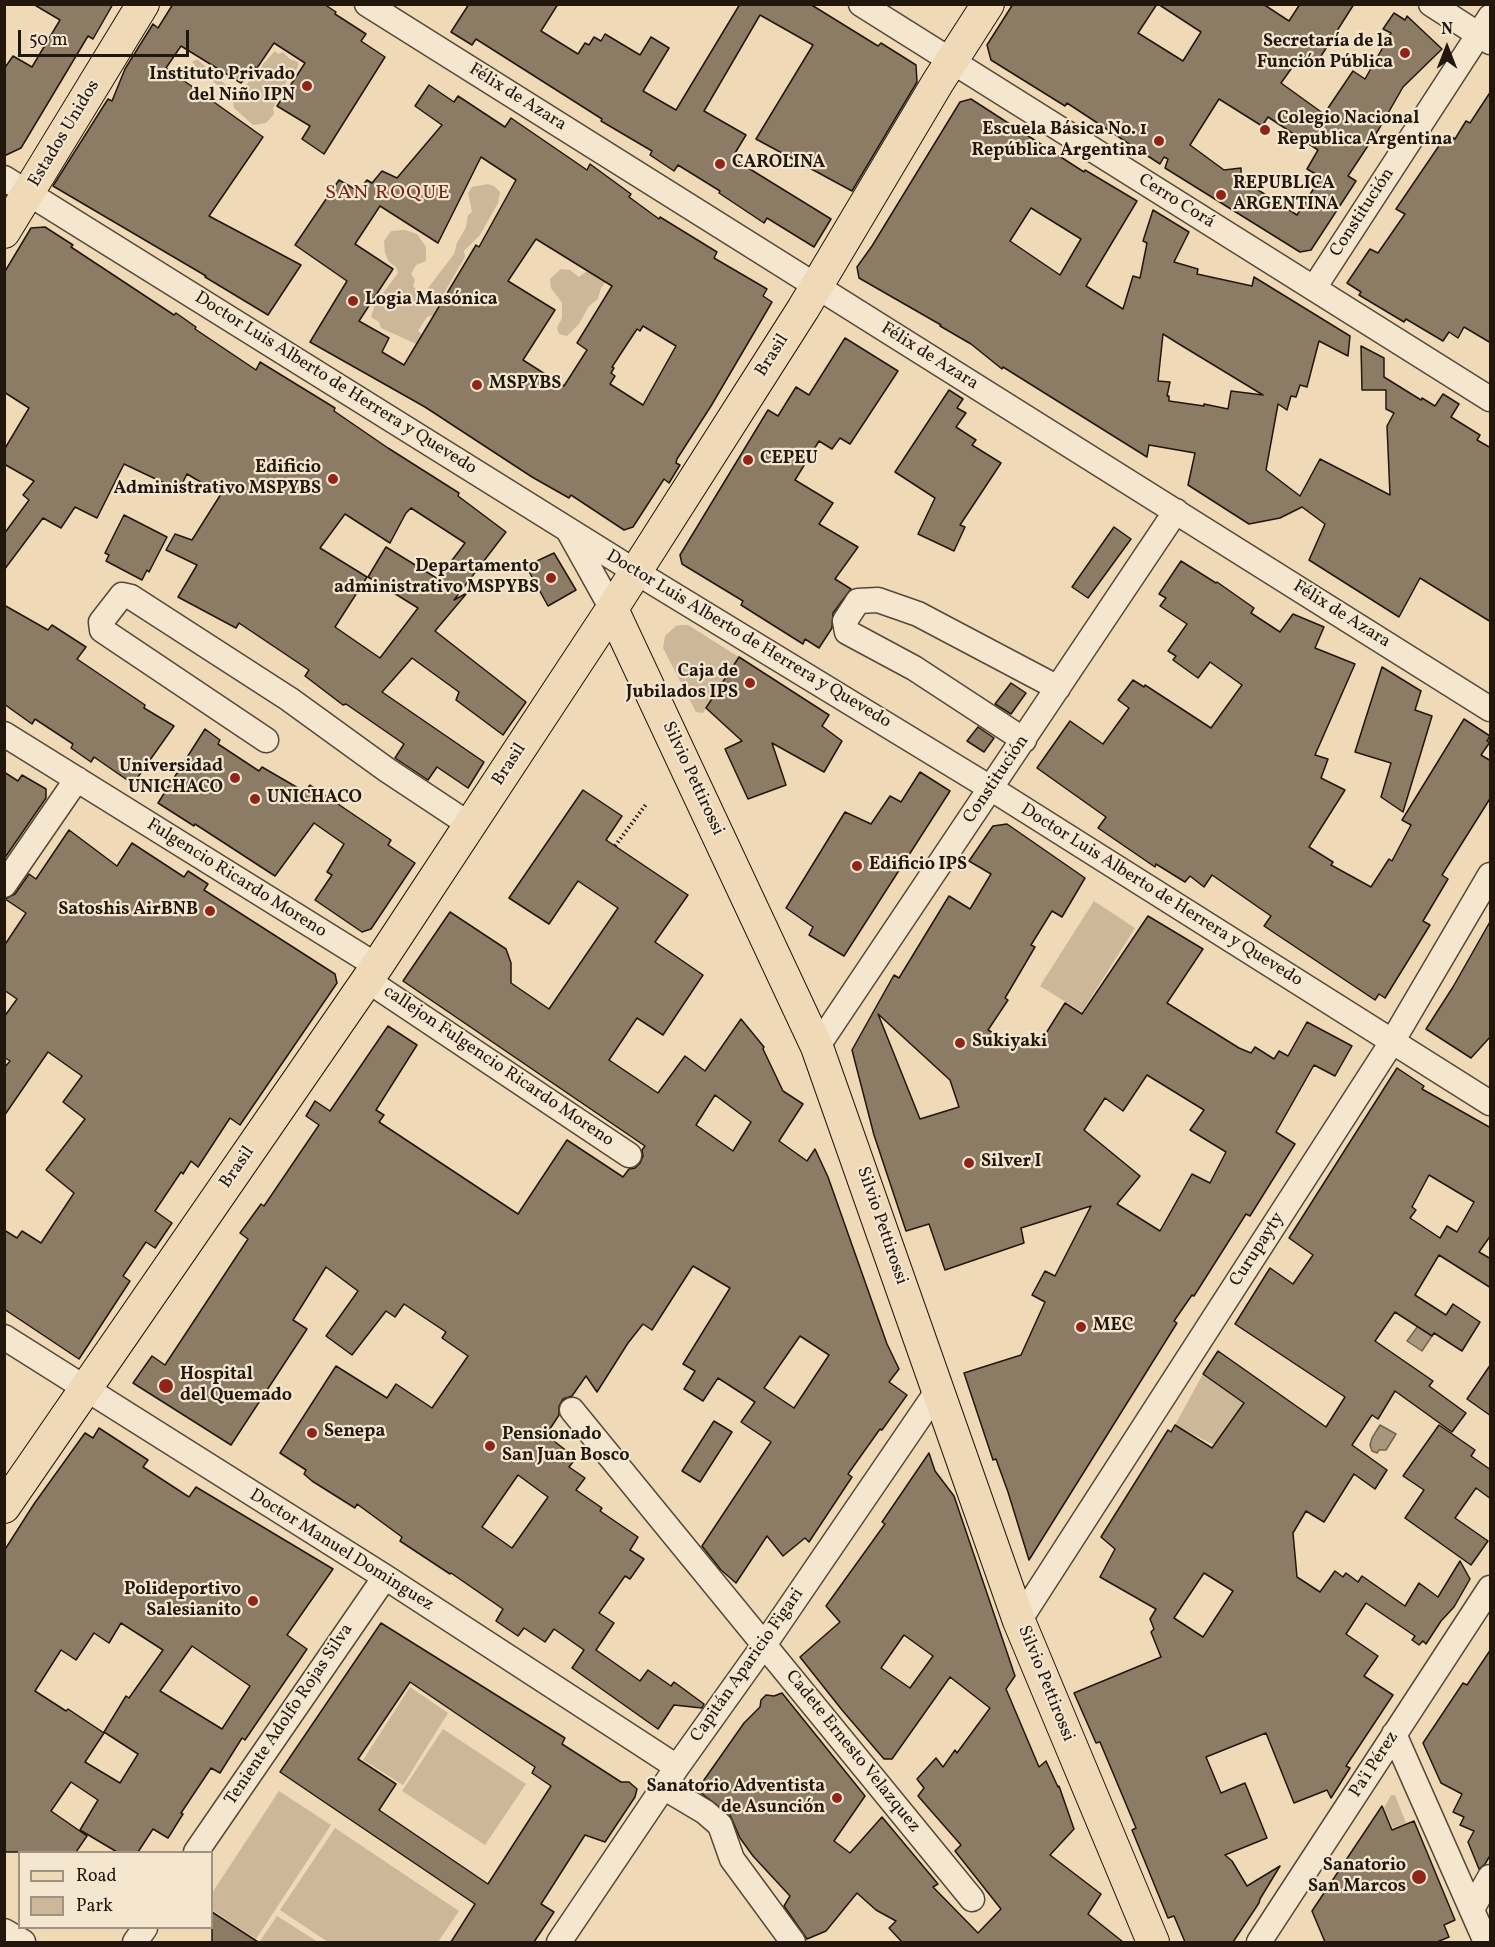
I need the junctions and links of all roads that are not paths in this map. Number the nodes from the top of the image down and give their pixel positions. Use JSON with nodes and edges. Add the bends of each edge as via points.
{"nodes":[{"id":1,"x":143,"y":4,"type":"edge"},
{"id":2,"x":367,"y":4,"type":"edge"},
{"id":3,"x":861,"y":4,"type":"edge"},
{"id":4,"x":988,"y":4,"type":"edge"},
{"id":5,"x":1431,"y":4,"type":"edge"},
{"id":6,"x":1487,"y":32,"type":"edge"},
{"id":7,"x":952,"y":61,"type":"junction"},
{"id":8,"x":17,"y":186,"type":"edge"},
{"id":9,"x":4,"y":232,"type":"edge"},
{"id":10,"x":817,"y":287,"type":"junction"},
{"id":11,"x":1314,"y":288,"type":"junction"},
{"id":12,"x":1491,"y":399,"type":"edge"},
{"id":13,"x":1176,"y":511,"type":"junction"},
{"id":14,"x":567,"y":528,"type":"junction"},
{"id":15,"x":636,"y":572,"type":"junction"},
{"id":16,"x":612,"y":609,"type":"junction"},
{"id":17,"x":1058,"y":688,"type":"junction"},
{"id":18,"x":1491,"y":709,"type":"edge"},
{"id":19,"x":4,"y":734,"type":"edge"},
{"id":20,"x":266,"y":740,"type":"dead end"},
{"id":21,"x":1024,"y":740,"type":"junction"},
{"id":22,"x":77,"y":779,"type":"junction"},
{"id":23,"x":992,"y":789,"type":"junction"},
{"id":24,"x":470,"y":825,"type":"junction"},
{"id":25,"x":1491,"y":875,"type":"edge"},
{"id":26,"x":4,"y":885,"type":"edge"},
{"id":27,"x":372,"y":973,"type":"junction"},
{"id":28,"x":1392,"y":1042,"type":"junction"},
{"id":29,"x":818,"y":1047,"type":"junction"},
{"id":30,"x":1491,"y":1103,"type":"edge"},
{"id":31,"x":629,"y":1155,"type":"dead end"},
{"id":32,"x":4,"y":1337,"type":"edge"},
{"id":33,"x":86,"y":1389,"type":"junction"},
{"id":34,"x":938,"y":1390,"type":"junction"},
{"id":35,"x":572,"y":1410,"type":"dead end"},
{"id":36,"x":4,"y":1507,"type":"edge"},
{"id":37,"x":385,"y":1577,"type":"junction"},
{"id":38,"x":1491,"y":1588,"type":"edge"},
{"id":39,"x":1019,"y":1621,"type":"junction"},
{"id":40,"x":764,"y":1645,"type":"junction"},
{"id":41,"x":1395,"y":1734,"type":"junction"},
{"id":42,"x":677,"y":1767,"type":"junction"},
{"id":43,"x":663,"y":1788,"type":"junction"},
{"id":44,"x":197,"y":1851,"type":"edge"},
{"id":45,"x":1491,"y":1877,"type":"edge"},
{"id":46,"x":972,"y":1899,"type":"dead end"},
{"id":47,"x":1472,"y":1909,"type":"junction"},
{"id":48,"x":144,"y":1929,"type":"edge"},
{"id":49,"x":4,"y":1931,"type":"edge"},
{"id":50,"x":23,"y":1942,"type":"edge"},
{"id":51,"x":135,"y":1942,"type":"edge"},
{"id":52,"x":559,"y":1942,"type":"edge"},
{"id":53,"x":792,"y":1942,"type":"edge"},
{"id":54,"x":1153,"y":1942,"type":"edge"},
{"id":55,"x":1259,"y":1942,"type":"edge"},
{"id":56,"x":1486,"y":1942,"type":"edge"}],
"edges":[{"from":1,"to":8,"type":"main road","name":"Estados Unidos"},
{"from":2,"to":10,"type":"street","name":"Félix de Azara"},
{"from":3,"to":7,"type":"street","name":"Cerro Corá"},
{"from":4,"to":7,"type":"main road","name":"Brasil"},
{"from":5,"to":6,"type":"street"},
{"from":6,"to":11,"type":"street","name":"Constitución"},
{"from":7,"to":10,"type":"main road","name":"Brasil"},
{"from":7,"to":11,"type":"street","name":"Cerro Corá"},
{"from":8,"to":9,"type":"main road","name":"Estados Unidos"},
{"from":8,"to":14,"type":"street","name":"Doctor Luis Alberto de Herrera y Quevedo"},
{"from":10,"to":13,"type":"street","name":"Félix de Azara"},
{"from":10,"to":15,"type":"main road","name":"Brasil"},
{"from":11,"to":12,"type":"street","name":"Cerro Corá"},
{"from":13,"to":17,"type":"street","name":"Constitución"},
{"from":13,"to":18,"type":"street","name":"Félix de Azara"},
{"from":14,"to":15,"type":"street","name":"Doctor Luis Alberto de Herrera y Quevedo"},
{"from":14,"to":16,"type":"street","name":"Silvio Pettirossi"},
{"from":15,"to":16,"type":"main road","name":"Brasil"},
{"from":15,"to":23,"type":"street","name":"Doctor Luis Alberto de Herrera y Quevedo"},
{"from":16,"to":24,"type":"main road","name":"Brasil"},
{"from":16,"to":29,"type":"main road","name":"Silvio Pettirossi"},
{"from":17,"to":21,"type":"street","name":"Constitución"},
{"from":17,"to":21,"type":"street","via":[[918,614],[879,600],[858,601],[845,621],[848,632],[914,668]]},
{"from":19,"to":22,"type":"street","name":"Fulgencio Ricardo Moreno"},
{"from":20,"to":24,"type":"street","via":[[102,630],[101,622],[122,595],[289,699]]},
{"from":21,"to":23,"type":"street","name":"Constitución"},
{"from":22,"to":26,"type":"street"},
{"from":22,"to":27,"type":"street","name":"Fulgencio Ricardo Moreno"},
{"from":23,"to":28,"type":"street","name":"Doctor Luis Alberto de Herrera y Quevedo"},
{"from":23,"to":29,"type":"street","name":"Constitución"},
{"from":24,"to":27,"type":"main road","name":"Brasil"},
{"from":25,"to":28,"type":"street","name":"Curupayty"},
{"from":27,"to":31,"type":"street","name":"callejon Fulgencio Ricardo Moreno"},
{"from":27,"to":33,"type":"main road","name":"Brasil"},
{"from":28,"to":30,"type":"street","name":"Doctor Luis Alberto de Herrera y Quevedo"},
{"from":28,"to":39,"type":"street","name":"Curupayty"},
{"from":29,"to":34,"type":"main road","name":"Silvio Pettirossi"},
{"from":32,"to":33,"type":"street","name":"Doctor Manuel Dominguez"},
{"from":33,"to":36,"type":"main road","name":"Brasil"},
{"from":33,"to":37,"type":"street","name":"Doctor Manuel Dominguez"},
{"from":34,"to":39,"type":"main road","name":"Silvio Pettirossi"},
{"from":34,"to":40,"type":"street","name":"Capitán Aparicio Figari"},
{"from":35,"to":40,"type":"street","name":"Cadete Ernesto Velazquez"},
{"from":37,"to":42,"type":"street","name":"Doctor Manuel Dominguez"},
{"from":37,"to":44,"type":"street","name":"Teniente Adolfo Rojas Silva"},
{"from":38,"to":41,"type":"street","name":"Pa'i Pérez"},
{"from":39,"to":54,"type":"main road","name":"Silvio Pettirossi"},
{"from":40,"to":42,"type":"street","name":"Capitán Aparicio Figari"},
{"from":40,"to":46,"type":"street","name":"Cadete Ernesto Velazquez"},
{"from":41,"to":47,"type":"street"},
{"from":41,"to":55,"type":"street","name":"Pa'i Pérez"},
{"from":42,"to":43,"type":"street","name":"Capitán Aparicio Figari"},
{"from":43,"to":52,"type":"street","name":"Capitán Aparicio Figari"},
{"from":43,"to":53,"type":"street","via":[[720,1825],[732,1859]]},
{"from":45,"to":47,"type":"street"},
{"from":47,"to":56,"type":"street"},
{"from":48,"to":51,"type":"street"},
{"from":49,"to":50,"type":"street"}]}
